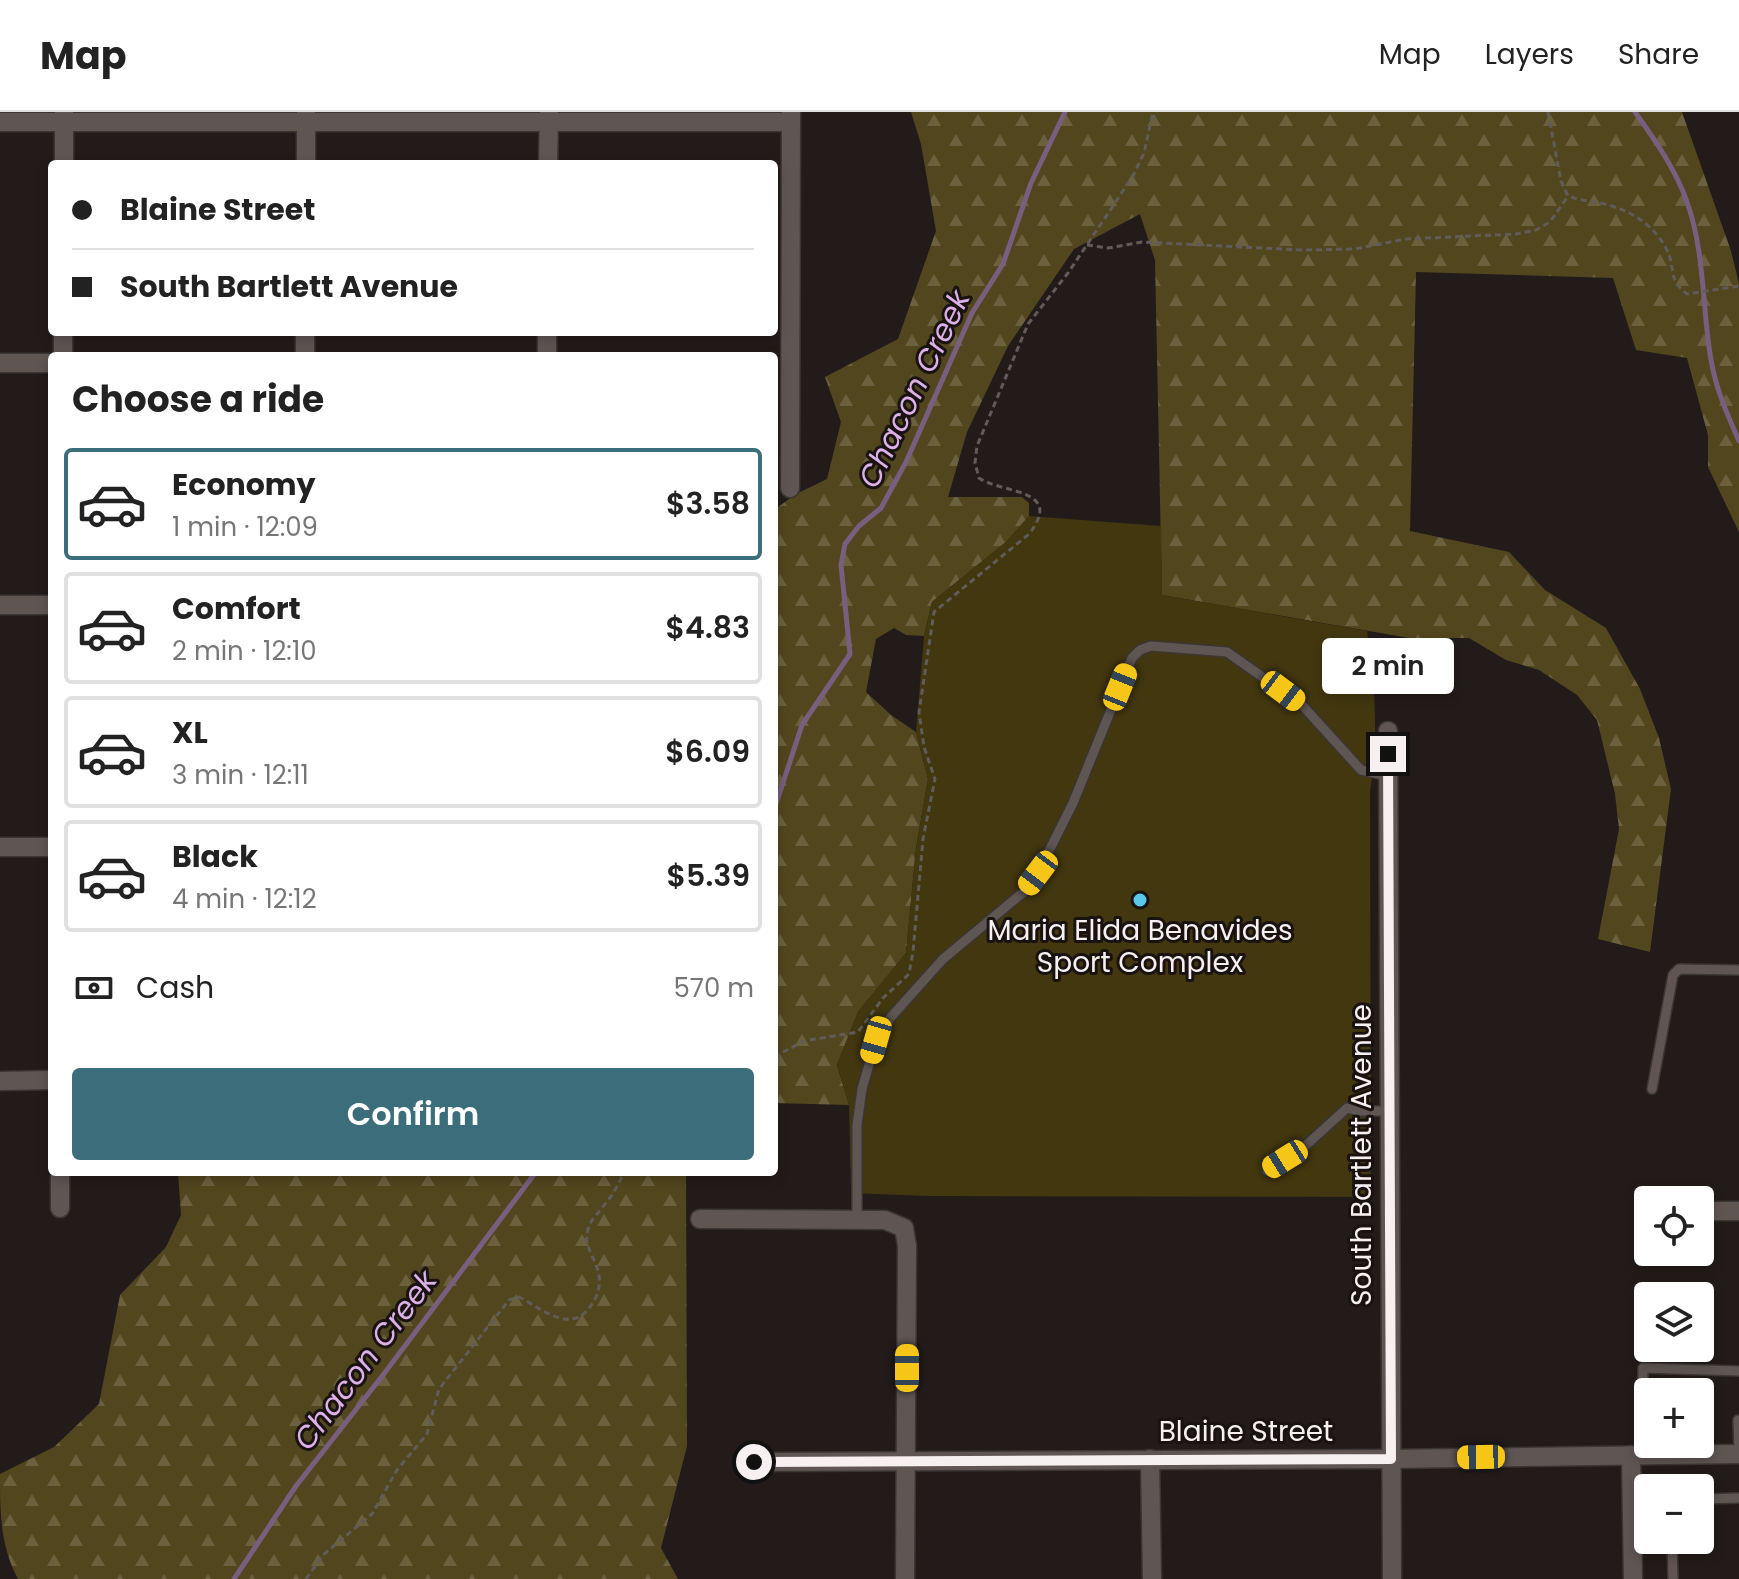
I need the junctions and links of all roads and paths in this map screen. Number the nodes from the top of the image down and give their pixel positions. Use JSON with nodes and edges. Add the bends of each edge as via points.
{"nodes":[{"id":1,"x":1153,"y":112,"type":"edge"},
{"id":2,"x":1548,"y":112,"type":"edge"},
{"id":3,"x":64,"y":117,"type":"edge"},
{"id":4,"x":306,"y":117,"type":"edge"},
{"id":5,"x":549,"y":117,"type":"edge"},
{"id":6,"x":791,"y":117,"type":"edge"},
{"id":7,"x":0,"y":122,"type":"edge"},
{"id":8,"x":64,"y":160,"type":"edge"},
{"id":9,"x":306,"y":160,"type":"edge"},
{"id":10,"x":548,"y":160,"type":"edge"},
{"id":11,"x":1568,"y":196,"type":"junction"},
{"id":12,"x":1087,"y":245,"type":"junction"},
{"id":13,"x":1739,"y":286,"type":"edge"},
{"id":14,"x":0,"y":363,"type":"edge"},
{"id":15,"x":48,"y":363,"type":"edge"},
{"id":16,"x":782,"y":365,"type":"edge"},
{"id":17,"x":790,"y":488,"type":"dead end"},
{"id":18,"x":0,"y":605,"type":"edge"},
{"id":19,"x":48,"y":605,"type":"edge"},
{"id":20,"x":1388,"y":731,"type":"dead end"},
{"id":21,"x":1388,"y":776,"type":"junction"},
{"id":22,"x":0,"y":847,"type":"edge"},
{"id":23,"x":48,"y":847,"type":"edge"},
{"id":24,"x":1739,"y":970,"type":"edge"},
{"id":25,"x":778,"y":1055,"type":"edge"},
{"id":26,"x":48,"y":1080,"type":"edge"},
{"id":27,"x":0,"y":1081,"type":"edge"},
{"id":28,"x":1652,"y":1089,"type":"dead end"},
{"id":29,"x":1389,"y":1111,"type":"junction"},
{"id":30,"x":1267,"y":1171,"type":"dead end"},
{"id":31,"x":60,"y":1176,"type":"edge"},
{"id":32,"x":622,"y":1176,"type":"edge"},
{"id":33,"x":60,"y":1208,"type":"dead end"},
{"id":34,"x":1714,"y":1211,"type":"edge"},
{"id":35,"x":1739,"y":1211,"type":"edge"},
{"id":36,"x":700,"y":1219,"type":"dead end"},
{"id":37,"x":857,"y":1220,"type":"junction"},
{"id":38,"x":1737,"y":1373,"type":"edge"},
{"id":39,"x":1642,"y":1378,"type":"edge"},
{"id":40,"x":1738,"y":1420,"type":"edge"},
{"id":41,"x":1714,"y":1454,"type":"edge"},
{"id":42,"x":1739,"y":1454,"type":"edge"},
{"id":43,"x":1634,"y":1455,"type":"edge"},
{"id":44,"x":1637,"y":1458,"type":"edge"},
{"id":45,"x":907,"y":1459,"type":"junction"},
{"id":46,"x":1150,"y":1459,"type":"junction"},
{"id":47,"x":1391,"y":1459,"type":"junction"},
{"id":48,"x":754,"y":1462,"type":"dead end"},
{"id":49,"x":1739,"y":1498,"type":"edge"},
{"id":50,"x":1714,"y":1499,"type":"edge"},
{"id":51,"x":1672,"y":1554,"type":"edge"},
{"id":52,"x":306,"y":1579,"type":"edge"},
{"id":53,"x":905,"y":1579,"type":"edge"},
{"id":54,"x":1152,"y":1579,"type":"edge"},
{"id":55,"x":1392,"y":1579,"type":"edge"},
{"id":56,"x":1633,"y":1579,"type":"edge"},
{"id":57,"x":1673,"y":1579,"type":"edge"}],
"edges":[{"from":1,"to":12,"type":"path","via":[[1133,176]]},
{"from":2,"to":11,"type":"path"},
{"from":3,"to":4,"type":"street"},
{"from":3,"to":7,"type":"street"},
{"from":3,"to":8,"type":"street"},
{"from":4,"to":5,"type":"street"},
{"from":4,"to":9,"type":"street"},
{"from":5,"to":6,"type":"street"},
{"from":5,"to":10,"type":"street"},
{"from":6,"to":16,"type":"street"},
{"from":11,"to":12,"type":"path","via":[[1550,222],[1516,234],[1405,239],[1355,249]]},
{"from":11,"to":13,"type":"path","via":[[1641,219],[1659,235],[1670,255],[1672,276],[1687,294]]},
{"from":12,"to":25,"type":"path","via":[[1028,324],[977,446],[979,478],[989,486],[1032,497],[1039,505],[1039,519],[1029,534],[934,612],[919,712],[935,779],[909,974],[858,1032],[804,1041]]},
{"from":14,"to":15,"type":"street"},
{"from":16,"to":17,"type":"street"},
{"from":18,"to":19,"type":"street"},
{"from":20,"to":21,"type":"street","name":"South Bartlett Avenue"},
{"from":21,"to":29,"type":"street","name":"South Bartlett Avenue"},
{"from":21,"to":37,"type":"lane","via":[[1361,770],[1302,705],[1227,652],[1151,646],[1140,650],[1038,873],[1026,890],[943,959],[876,1040],[857,1125]]},
{"from":22,"to":23,"type":"street"},
{"from":24,"to":28,"type":"lane","via":[[1679,969],[1673,975]]},
{"from":26,"to":27,"type":"street"},
{"from":29,"to":30,"type":"lane","via":[[1347,1108],[1303,1148]]},
{"from":29,"to":47,"type":"street","name":"South Bartlett Avenue"},
{"from":31,"to":33,"type":"street"},
{"from":32,"to":52,"type":"path","via":[[588,1226],[586,1238],[599,1281],[592,1304],[578,1316],[562,1319],[519,1297],[509,1300],[439,1389],[427,1434],[397,1470],[372,1514],[323,1555]]},
{"from":34,"to":35,"type":"street"},
{"from":36,"to":37,"type":"street"},
{"from":37,"to":45,"type":"street","via":[[885,1220],[904,1228]]},
{"from":38,"to":39,"type":"lane","via":[[1643,1368]]},
{"from":40,"to":42,"type":"lane"},
{"from":41,"to":42,"type":"street","name":"Blaine Street"},
{"from":43,"to":47,"type":"street","name":"Blaine Street"},
{"from":44,"to":56,"type":"street"},
{"from":45,"to":46,"type":"street","name":"Blaine Street"},
{"from":45,"to":48,"type":"street","name":"Blaine Street"},
{"from":45,"to":53,"type":"street"},
{"from":46,"to":47,"type":"street","name":"Blaine Street"},
{"from":46,"to":54,"type":"street"},
{"from":47,"to":55,"type":"street","name":"South Bartlett Avenue"},
{"from":49,"to":50,"type":"lane"},
{"from":51,"to":57,"type":"lane"}]}
